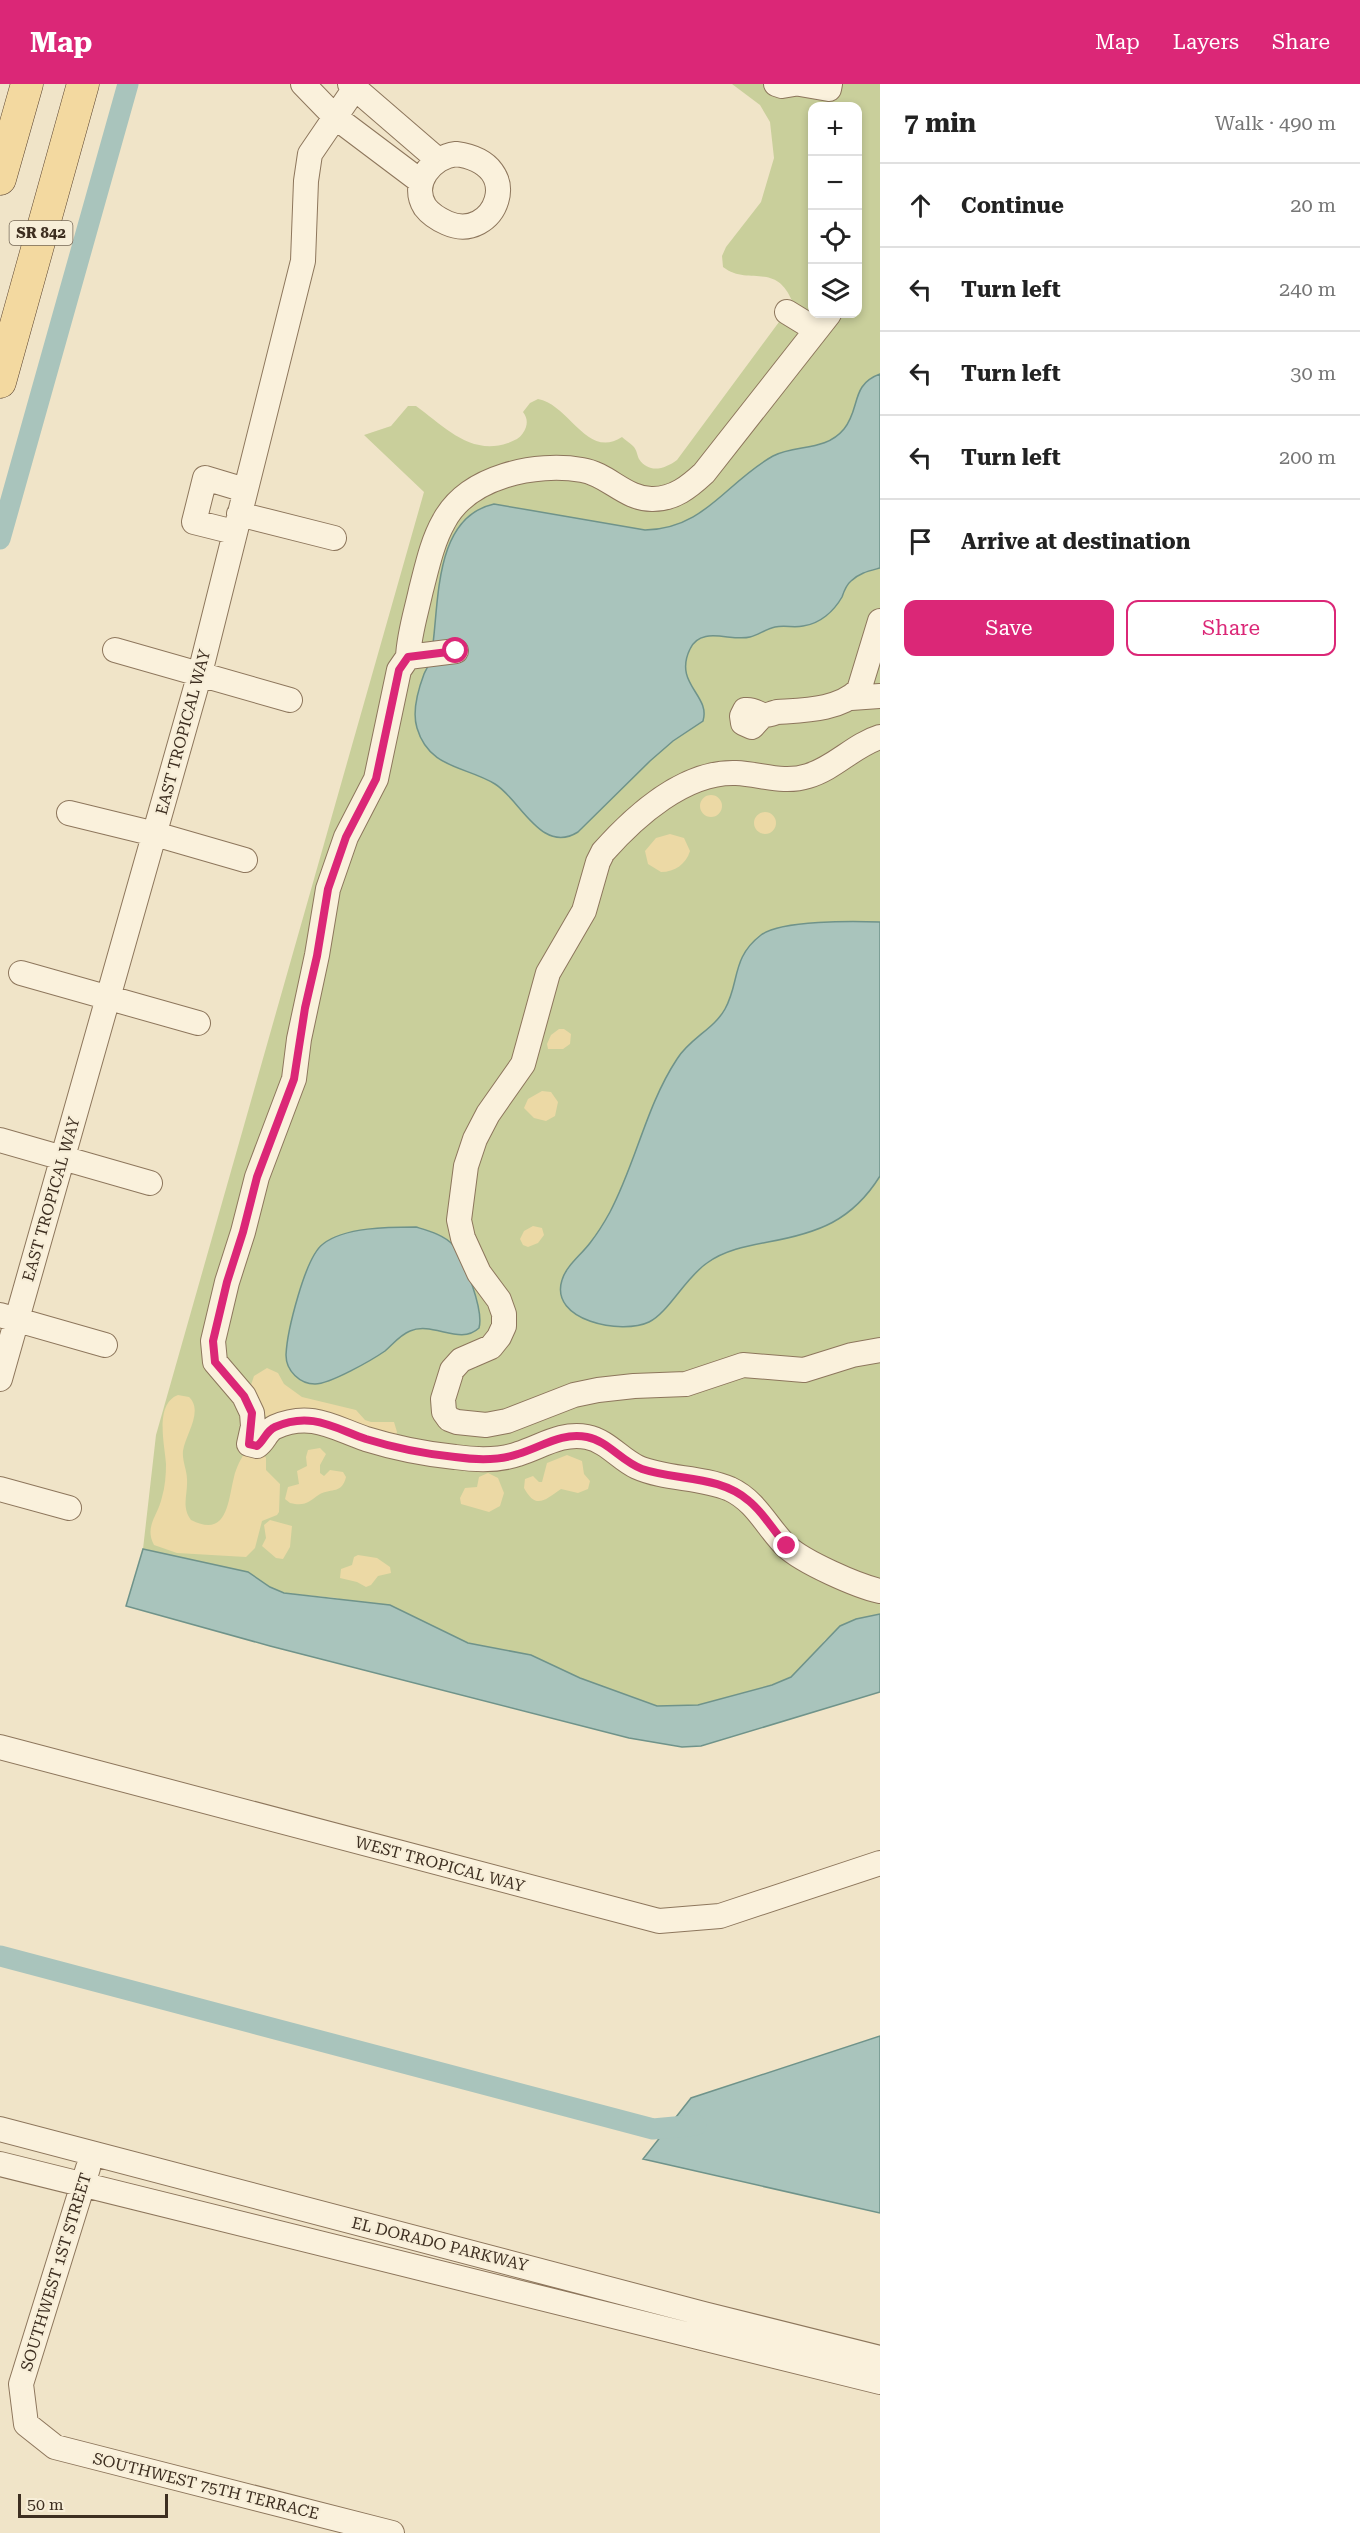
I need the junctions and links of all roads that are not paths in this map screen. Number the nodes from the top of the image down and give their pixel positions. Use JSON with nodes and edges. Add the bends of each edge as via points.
{"nodes":[{"id":1,"x":27,"y":84,"type":"edge"},
{"id":2,"x":82,"y":84,"type":"edge"},
{"id":3,"x":303,"y":84,"type":"edge"},
{"id":4,"x":776,"y":84,"type":"edge"},
{"id":5,"x":794,"y":84,"type":"edge"},
{"id":6,"x":800,"y":84,"type":"edge"},
{"id":7,"x":352,"y":86,"type":"edge"},
{"id":8,"x":830,"y":93,"type":"edge"},
{"id":9,"x":335,"y":117,"type":"junction"},
{"id":10,"x":437,"y":159,"type":"junction"},
{"id":11,"x":0,"y":179,"type":"edge"},
{"id":12,"x":420,"y":181,"type":"junction"},
{"id":13,"x":787,"y":312,"type":"dead end"},
{"id":14,"x":824,"y":319,"type":"edge"},
{"id":15,"x":0,"y":382,"type":"edge"},
{"id":16,"x":245,"y":490,"type":"junction"},
{"id":17,"x":237,"y":523,"type":"junction"},
{"id":18,"x":334,"y":538,"type":"dead end"},
{"id":19,"x":880,"y":621,"type":"edge"},
{"id":20,"x":115,"y":650,"type":"dead end"},
{"id":21,"x":456,"y":651,"type":"dead end"},
{"id":22,"x":416,"y":656,"type":"junction"},
{"id":23,"x":200,"y":673,"type":"junction"},
{"id":24,"x":880,"y":696,"type":"edge"},
{"id":25,"x":851,"y":698,"type":"junction"},
{"id":26,"x":290,"y":700,"type":"dead end"},
{"id":27,"x":763,"y":715,"type":"dead end"},
{"id":28,"x":880,"y":737,"type":"edge"},
{"id":29,"x":69,"y":813,"type":"dead end"},
{"id":30,"x":155,"y":834,"type":"junction"},
{"id":31,"x":245,"y":861,"type":"dead end"},
{"id":32,"x":21,"y":973,"type":"dead end"},
{"id":33,"x":109,"y":998,"type":"junction"},
{"id":34,"x":198,"y":1023,"type":"dead end"},
{"id":35,"x":0,"y":1140,"type":"edge"},
{"id":36,"x":63,"y":1158,"type":"junction"},
{"id":37,"x":150,"y":1183,"type":"dead end"},
{"id":38,"x":8,"y":1318,"type":"edge"},
{"id":39,"x":105,"y":1345,"type":"dead end"},
{"id":40,"x":880,"y":1350,"type":"edge"},
{"id":41,"x":0,"y":1379,"type":"edge"},
{"id":42,"x":0,"y":1489,"type":"edge"},
{"id":43,"x":69,"y":1508,"type":"dead end"},
{"id":44,"x":880,"y":1591,"type":"edge"},
{"id":45,"x":0,"y":1748,"type":"edge"},
{"id":46,"x":880,"y":1863,"type":"edge"},
{"id":47,"x":0,"y":2129,"type":"edge"},
{"id":48,"x":91,"y":2155,"type":"junction"},
{"id":49,"x":0,"y":2164,"type":"edge"},
{"id":50,"x":83,"y":2184,"type":"junction"},
{"id":51,"x":593,"y":2285,"type":"junction"},
{"id":52,"x":586,"y":2309,"type":"junction"},
{"id":53,"x":880,"y":2358,"type":"edge"},
{"id":54,"x":880,"y":2382,"type":"edge"},
{"id":55,"x":26,"y":2424,"type":"joint"},
{"id":56,"x":392,"y":2533,"type":"edge"}],
"edges":[{"from":1,"to":11,"type":"main road"},
{"from":2,"to":15,"type":"main road","number":"SR 842"},
{"from":3,"to":9,"type":"street"},
{"from":4,"to":5,"type":"street"},
{"from":6,"to":8,"type":"street"},
{"from":7,"to":9,"type":"street","name":"EAST TROPICAL WAY"},
{"from":7,"to":10,"type":"street"},
{"from":9,"to":12,"type":"street"},
{"from":9,"to":16,"type":"street","name":"EAST TROPICAL WAY","via":[[310,154],[303,261]]},
{"from":10,"to":12,"type":"street"},
{"from":10,"to":12,"type":"street","via":[[456,154],[481,161],[498,185],[495,207],[486,218],[472,224],[451,225],[437,219],[423,204]]},
{"from":13,"to":14,"type":"street","via":[[805,323]]},
{"from":14,"to":22,"type":"street","via":[[704,473],[686,489],[669,497],[640,498],[586,470],[544,468],[495,480],[460,502],[444,519],[434,546],[412,625]]},
{"from":16,"to":17,"type":"street","name":"EAST TROPICAL WAY"},
{"from":16,"to":17,"type":"street","via":[[205,478],[194,522]]},
{"from":17,"to":18,"type":"street"},
{"from":17,"to":23,"type":"street","name":"EAST TROPICAL WAY"},
{"from":19,"to":25,"type":"street","via":[[859,690]]},
{"from":20,"to":23,"type":"street"},
{"from":21,"to":22,"type":"street"},
{"from":22,"to":44,"type":"street","via":[[399,670],[376,779],[346,837],[328,889],[294,1079],[257,1177],[213,1341],[215,1362],[252,1413],[249,1444],[257,1446],[268,1431],[303,1420],[336,1426],[410,1450],[478,1459],[509,1457],[548,1440],[587,1437],[640,1468],[711,1482],[741,1494],[799,1556]]},
{"from":23,"to":26,"type":"street"},
{"from":23,"to":30,"type":"street","name":"EAST TROPICAL WAY"},
{"from":24,"to":25,"type":"street"},
{"from":25,"to":27,"type":"street"},
{"from":28,"to":40,"type":"street","via":[[808,777],[774,780],[730,773],[699,778],[658,802],[603,852],[585,911],[548,973],[523,1064],[488,1114],[466,1166],[459,1220],[463,1238],[478,1273],[499,1300],[504,1326],[490,1347],[461,1360],[452,1370],[443,1399],[444,1412],[457,1422],[486,1425],[598,1390],[686,1384],[743,1365],[804,1370]]},
{"from":29,"to":30,"type":"street"},
{"from":30,"to":31,"type":"street"},
{"from":30,"to":33,"type":"street","name":"EAST TROPICAL WAY"},
{"from":32,"to":33,"type":"street"},
{"from":33,"to":34,"type":"street"},
{"from":33,"to":36,"type":"street","name":"EAST TROPICAL WAY"},
{"from":35,"to":36,"type":"street"},
{"from":36,"to":37,"type":"street"},
{"from":36,"to":38,"type":"street","name":"EAST TROPICAL WAY"},
{"from":38,"to":39,"type":"street"},
{"from":38,"to":41,"type":"street","name":"EAST TROPICAL WAY"},
{"from":42,"to":43,"type":"street"},
{"from":45,"to":46,"type":"street","name":"WEST TROPICAL WAY","via":[[659,1921],[720,1916]]},
{"from":47,"to":48,"type":"street","name":"EL DORADO PARKWAY"},
{"from":48,"to":50,"type":"street","name":"SOUTHWEST 1ST STREET"},
{"from":48,"to":51,"type":"street","name":"EL DORADO PARKWAY"},
{"from":49,"to":50,"type":"street","name":"EL DORADO PARKWAY"},
{"from":50,"to":52,"type":"street","name":"EL DORADO PARKWAY"},
{"from":50,"to":55,"type":"street","name":"SOUTHWEST 1ST STREET","via":[[21,2384]]},
{"from":51,"to":52,"type":"street"},
{"from":51,"to":53,"type":"street","name":"EL DORADO PARKWAY"},
{"from":52,"to":54,"type":"street","name":"EL DORADO PARKWAY"},
{"from":55,"to":56,"type":"street","name":"SOUTHWEST 75TH TERRACE","via":[[55,2447]]}]}
